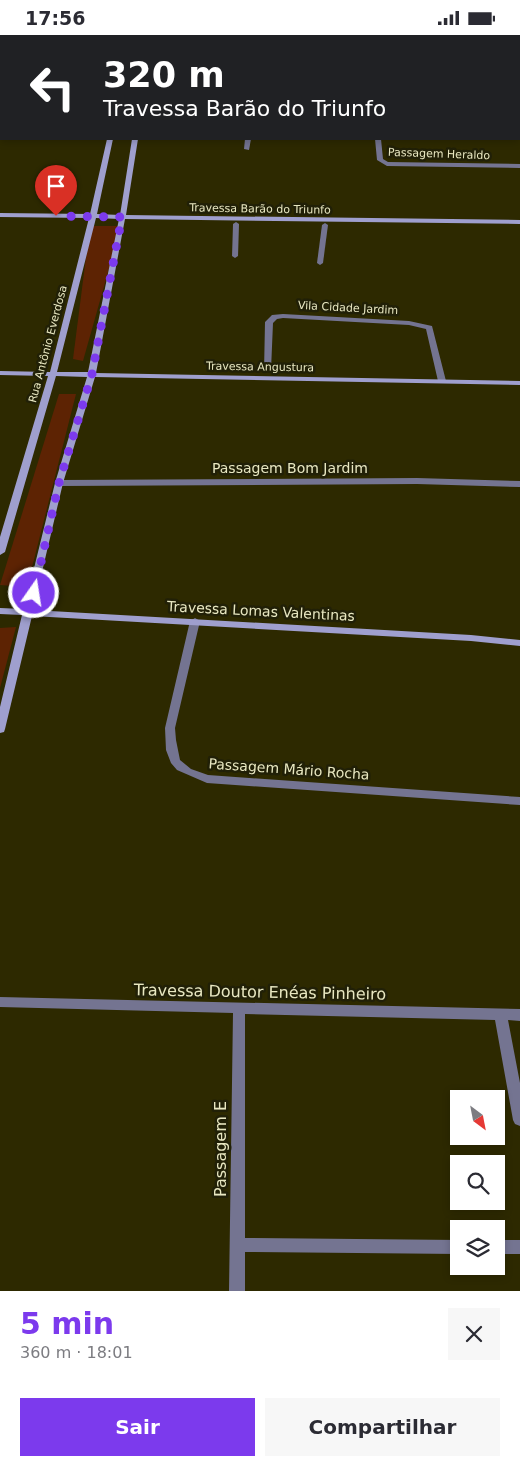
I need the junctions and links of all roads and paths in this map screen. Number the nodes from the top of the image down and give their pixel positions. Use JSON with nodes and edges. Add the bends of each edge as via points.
{"nodes":[{"id":1,"x":110,"y":140,"type":"edge"},
{"id":2,"x":135,"y":140,"type":"edge"},
{"id":3,"x":248,"y":140,"type":"edge"},
{"id":4,"x":378,"y":140,"type":"edge"},
{"id":5,"x":247,"y":149,"type":"dead end"},
{"id":6,"x":520,"y":166,"type":"edge"},
{"id":7,"x":0,"y":215,"type":"edge"},
{"id":8,"x":92,"y":219,"type":"junction"},
{"id":9,"x":122,"y":220,"type":"junction"},
{"id":10,"x":0,"y":221,"type":"edge"},
{"id":11,"x":520,"y":222,"type":"edge"},
{"id":12,"x":395,"y":223,"type":"junction"},
{"id":13,"x":236,"y":224,"type":"junction"},
{"id":14,"x":325,"y":225,"type":"junction"},
{"id":15,"x":520,"y":228,"type":"edge"},
{"id":16,"x":235,"y":256,"type":"dead end"},
{"id":17,"x":320,"y":263,"type":"dead end"},
{"id":18,"x":0,"y":373,"type":"edge"},
{"id":19,"x":53,"y":374,"type":"junction"},
{"id":20,"x":92,"y":374,"type":"junction"},
{"id":21,"x":266,"y":379,"type":"junction"},
{"id":22,"x":442,"y":381,"type":"junction"},
{"id":23,"x":520,"y":383,"type":"edge"},
{"id":24,"x":59,"y":483,"type":"junction"},
{"id":25,"x":520,"y":484,"type":"edge"},
{"id":26,"x":0,"y":552,"type":"edge"},
{"id":27,"x":0,"y":611,"type":"edge"},
{"id":28,"x":30,"y":612,"type":"junction"},
{"id":29,"x":195,"y":621,"type":"junction"},
{"id":30,"x":520,"y":643,"type":"edge"},
{"id":31,"x":0,"y":729,"type":"edge"},
{"id":32,"x":520,"y":801,"type":"edge"},
{"id":33,"x":0,"y":1002,"type":"edge"},
{"id":34,"x":238,"y":1007,"type":"junction"},
{"id":35,"x":501,"y":1015,"type":"junction"},
{"id":36,"x":520,"y":1015,"type":"edge"},
{"id":37,"x":520,"y":1120,"type":"edge"},
{"id":38,"x":237,"y":1245,"type":"junction"},
{"id":39,"x":450,"y":1247,"type":"edge"},
{"id":40,"x":505,"y":1247,"type":"edge"},
{"id":41,"x":520,"y":1247,"type":"edge"},
{"id":42,"x":237,"y":1291,"type":"edge"}],
"edges":[{"from":1,"to":8,"type":"street","name":"Rua Antônio Everdosa"},
{"from":2,"to":9,"type":"street"},
{"from":3,"to":5,"type":"street"},
{"from":4,"to":6,"type":"street","name":"Passagem Heraldo","via":[[380,160],[387,164]]},
{"from":7,"to":8,"type":"street","name":"Travessa Barão do Triunfo"},
{"from":8,"to":9,"type":"street","name":"Travessa Barão do Triunfo"},
{"from":8,"to":10,"type":"street","name":"Travessa Barão do Triunfo"},
{"from":8,"to":19,"type":"street","name":"Rua Antônio Everdosa"},
{"from":9,"to":12,"type":"street","name":"Travessa Barão do Triunfo"},
{"from":9,"to":13,"type":"street","name":"Travessa Barão do Triunfo"},
{"from":9,"to":20,"type":"street"},
{"from":11,"to":12,"type":"street","name":"Travessa Barão do Triunfo"},
{"from":12,"to":14,"type":"street","name":"Travessa Barão do Triunfo"},
{"from":12,"to":15,"type":"street","name":"Travessa Barão do Triunfo"},
{"from":13,"to":14,"type":"street","name":"Travessa Barão do Triunfo"},
{"from":13,"to":16,"type":"street"},
{"from":14,"to":17,"type":"street"},
{"from":18,"to":19,"type":"street","name":"Travessa Angustura"},
{"from":19,"to":20,"type":"street","name":"Travessa Angustura"},
{"from":19,"to":26,"type":"street","name":"Rua Antônio Everdosa"},
{"from":20,"to":21,"type":"street","name":"Travessa Angustura"},
{"from":20,"to":24,"type":"street"},
{"from":21,"to":22,"type":"street","name":"Travessa Angustura"},
{"from":21,"to":22,"type":"street","name":"Vila Cidade Jardim","via":[[269,322],[283,316],[409,323],[429,329]]},
{"from":22,"to":23,"type":"street","name":"Travessa Angustura"},
{"from":24,"to":25,"type":"street","name":"Passagem Bom Jardim","via":[[417,481]]},
{"from":24,"to":28,"type":"street"},
{"from":27,"to":28,"type":"street","name":"Travessa Lomas Valentinas"},
{"from":28,"to":29,"type":"street","name":"Travessa Lomas Valentinas"},
{"from":28,"to":31,"type":"street"},
{"from":29,"to":30,"type":"street","name":"Travessa Lomas Valentinas"},
{"from":29,"to":32,"type":"street","name":"Passagem Mário Rocha","via":[[170,728],[173,759],[184,771],[207,779]]},
{"from":33,"to":34,"type":"street","name":"Travessa Doutor Enéas Pinheiro"},
{"from":34,"to":35,"type":"street","name":"Travessa Doutor Enéas Pinheiro"},
{"from":34,"to":38,"type":"street","name":"Passagem E"},
{"from":35,"to":36,"type":"street","name":"Travessa Doutor Enéas Pinheiro"},
{"from":35,"to":37,"type":"street"},
{"from":38,"to":39,"type":"street"},
{"from":38,"to":42,"type":"street","name":"Passagem E"},
{"from":40,"to":41,"type":"street"}]}
